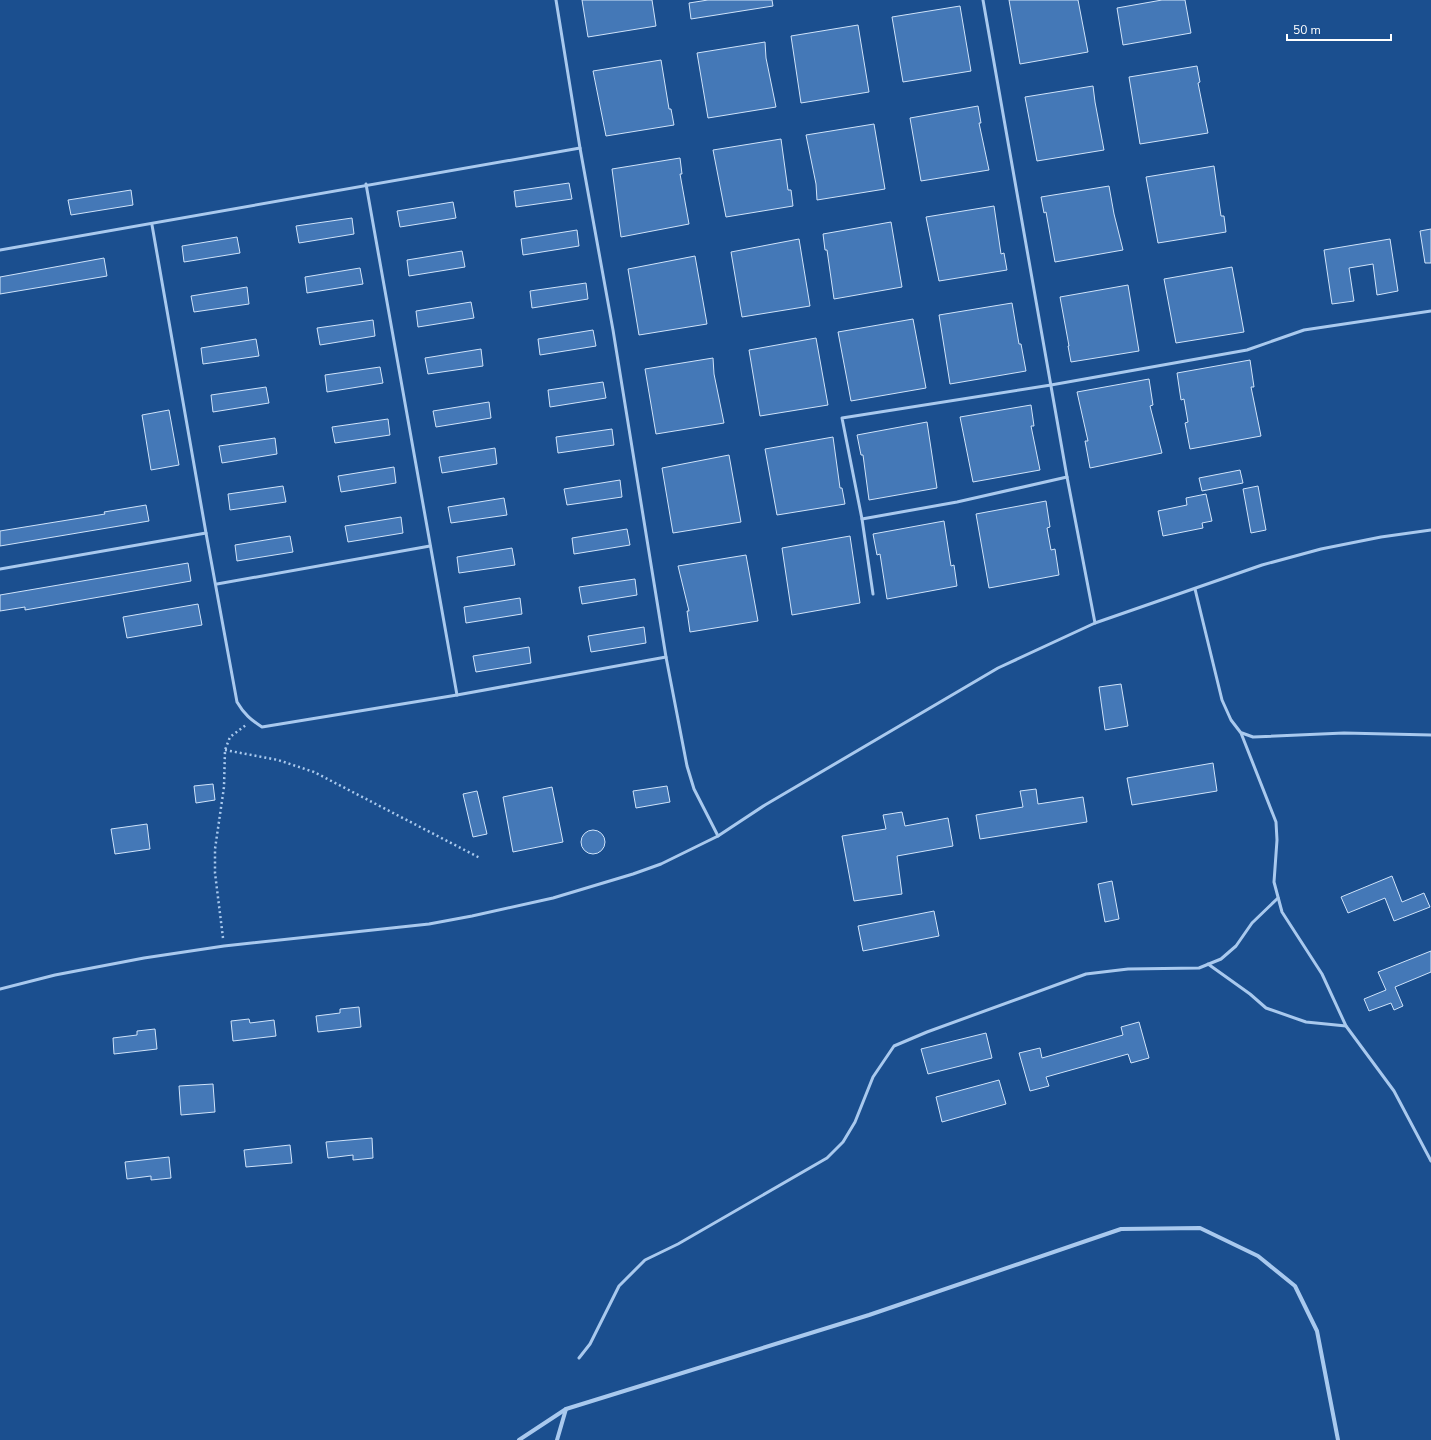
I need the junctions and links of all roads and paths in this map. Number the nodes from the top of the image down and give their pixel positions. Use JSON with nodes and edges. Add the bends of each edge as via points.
{"nodes":[{"id":1,"x":556,"y":0,"type":"edge"},
{"id":2,"x":983,"y":0,"type":"edge"},
{"id":3,"x":580,"y":148,"type":"junction"},
{"id":4,"x":366,"y":184,"type":"junction"},
{"id":5,"x":152,"y":225,"type":"junction"},
{"id":6,"x":0,"y":250,"type":"edge"},
{"id":7,"x":1431,"y":311,"type":"edge"},
{"id":8,"x":1051,"y":384,"type":"junction"},
{"id":9,"x":1067,"y":477,"type":"junction"},
{"id":10,"x":862,"y":519,"type":"junction"},
{"id":11,"x":1431,"y":530,"type":"edge"},
{"id":12,"x":206,"y":533,"type":"junction"},
{"id":13,"x":430,"y":546,"type":"junction"},
{"id":14,"x":0,"y":569,"type":"edge"},
{"id":15,"x":216,"y":584,"type":"junction"},
{"id":16,"x":1194,"y":589,"type":"junction"},
{"id":17,"x":873,"y":594,"type":"dead end"},
{"id":18,"x":1095,"y":623,"type":"junction"},
{"id":19,"x":666,"y":657,"type":"junction"},
{"id":20,"x":457,"y":695,"type":"junction"},
{"id":21,"x":252,"y":721,"type":"junction"},
{"id":22,"x":1241,"y":733,"type":"junction"},
{"id":23,"x":1431,"y":735,"type":"edge"},
{"id":24,"x":225,"y":750,"type":"junction"},
{"id":25,"x":718,"y":836,"type":"junction"},
{"id":26,"x":480,"y":858,"type":"dead end"},
{"id":27,"x":1278,"y":898,"type":"junction"},
{"id":28,"x":224,"y":946,"type":"junction"},
{"id":29,"x":1208,"y":964,"type":"junction"},
{"id":30,"x":0,"y":989,"type":"edge"},
{"id":31,"x":1346,"y":1026,"type":"junction"},
{"id":32,"x":1431,"y":1161,"type":"edge"},
{"id":33,"x":579,"y":1358,"type":"dead end"},
{"id":34,"x":566,"y":1409,"type":"junction"},
{"id":35,"x":519,"y":1440,"type":"edge"},
{"id":36,"x":556,"y":1440,"type":"edge"},
{"id":37,"x":1338,"y":1440,"type":"edge"}],
"edges":[{"from":1,"to":3,"type":"lane"},
{"from":2,"to":8,"type":"lane"},
{"from":3,"to":4,"type":"lane"},
{"from":3,"to":19,"type":"lane","via":[[613,330]]},
{"from":4,"to":5,"type":"lane"},
{"from":4,"to":13,"type":"lane"},
{"from":5,"to":6,"type":"lane"},
{"from":5,"to":12,"type":"lane"},
{"from":7,"to":8,"type":"lane","via":[[1304,330],[1246,350]]},
{"from":8,"to":9,"type":"lane"},
{"from":8,"to":10,"type":"lane","via":[[842,418]]},
{"from":9,"to":10,"type":"lane","via":[[957,502]]},
{"from":9,"to":18,"type":"lane"},
{"from":10,"to":17,"type":"lane"},
{"from":11,"to":16,"type":"lane","via":[[1321,549],[1262,565]]},
{"from":12,"to":14,"type":"lane"},
{"from":12,"to":15,"type":"lane"},
{"from":13,"to":15,"type":"lane"},
{"from":13,"to":20,"type":"lane"},
{"from":15,"to":21,"type":"lane","via":[[237,702]]},
{"from":16,"to":18,"type":"lane"},
{"from":16,"to":22,"type":"lane","via":[[1222,700],[1231,720]]},
{"from":18,"to":25,"type":"lane","via":[[998,668],[765,805]]},
{"from":19,"to":20,"type":"lane"},
{"from":19,"to":25,"type":"lane","via":[[687,766],[694,789]]},
{"from":20,"to":21,"type":"lane","via":[[262,727]]},
{"from":21,"to":24,"type":"path","via":[[230,737]]},
{"from":22,"to":23,"type":"lane","via":[[1253,737],[1344,733]]},
{"from":22,"to":27,"type":"lane","via":[[1276,822],[1274,882]]},
{"from":24,"to":26,"type":"path","via":[[278,760],[314,772]]},
{"from":24,"to":28,"type":"path","via":[[224,786],[215,849],[215,873]]},
{"from":25,"to":28,"type":"lane","via":[[661,864],[553,898],[429,924]]},
{"from":27,"to":29,"type":"lane","via":[[1252,923],[1236,946],[1221,959]]},
{"from":27,"to":31,"type":"lane","via":[[1282,912],[1322,974]]},
{"from":28,"to":30,"type":"lane","via":[[96,967]]},
{"from":29,"to":31,"type":"lane","via":[[1266,1008],[1306,1022]]},
{"from":29,"to":33,"type":"lane","via":[[1198,968],[1128,969],[1086,974],[894,1046],[873,1077],[855,1122],[843,1142],[827,1158],[678,1244],[645,1260],[619,1286],[590,1344]]},
{"from":31,"to":32,"type":"lane","via":[[1394,1091]]},
{"from":34,"to":35,"type":"street"},
{"from":34,"to":36,"type":"street"},
{"from":34,"to":37,"type":"street","via":[[869,1315],[1121,1229],[1200,1228],[1258,1256],[1296,1286],[1317,1331]]}]}
